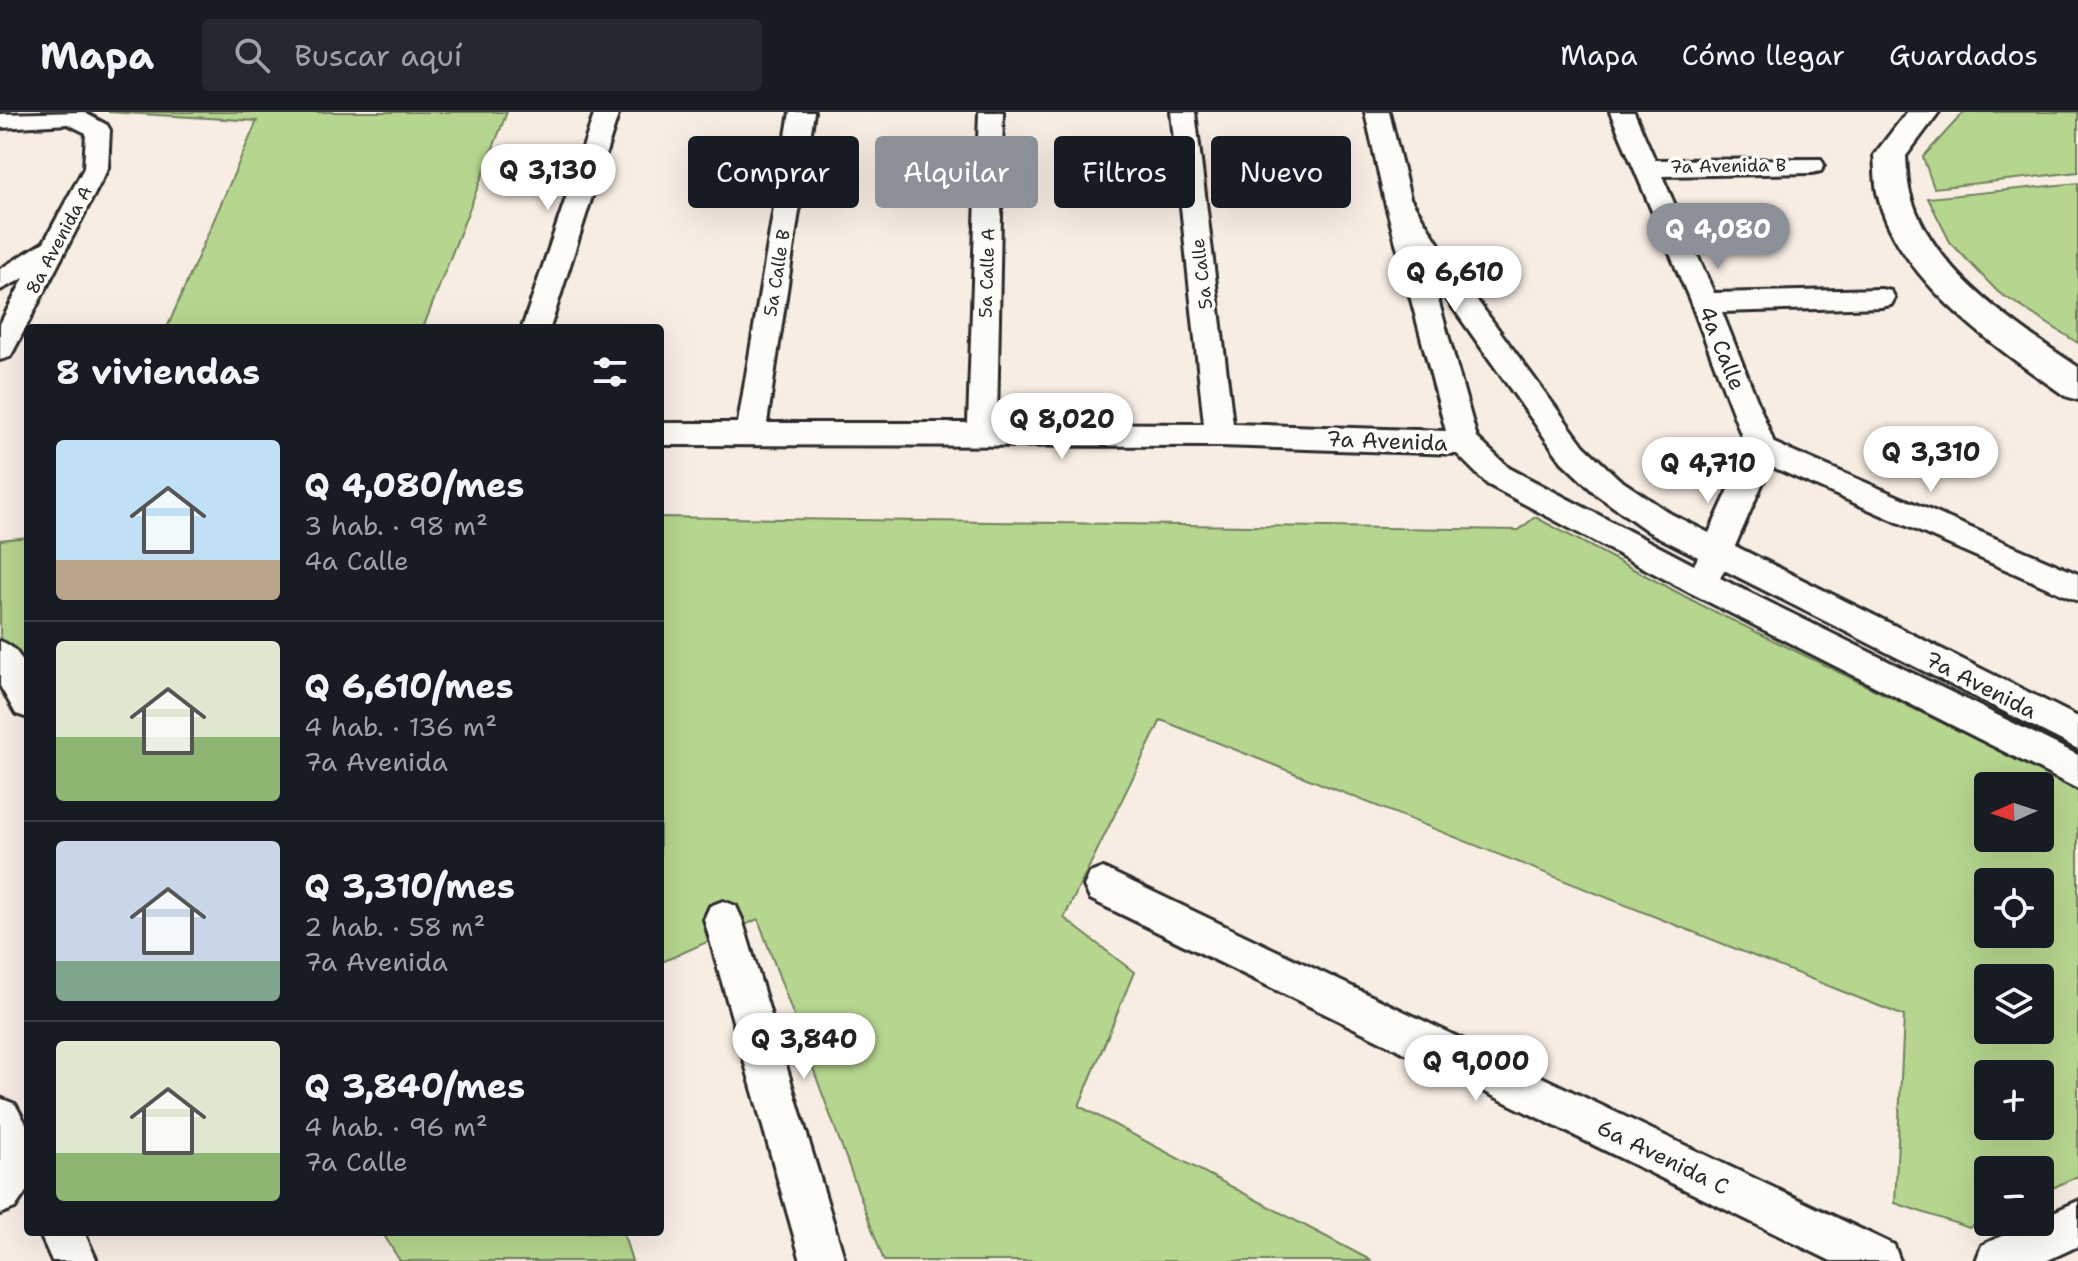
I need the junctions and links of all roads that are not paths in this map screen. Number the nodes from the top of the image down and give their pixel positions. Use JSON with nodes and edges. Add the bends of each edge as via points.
{"nodes":[{"id":1,"x":607,"y":112,"type":"edge"},
{"id":2,"x":802,"y":112,"type":"edge"},
{"id":3,"x":991,"y":112,"type":"edge"},
{"id":4,"x":1183,"y":112,"type":"edge"},
{"id":5,"x":1377,"y":112,"type":"edge"},
{"id":6,"x":1622,"y":112,"type":"edge"},
{"id":7,"x":1923,"y":112,"type":"edge"},
{"id":8,"x":0,"y":121,"type":"edge"},
{"id":9,"x":1812,"y":165,"type":"dead end"},
{"id":10,"x":1645,"y":168,"type":"junction"},
{"id":11,"x":1397,"y":198,"type":"junction"},
{"id":12,"x":58,"y":245,"type":"junction"},
{"id":13,"x":0,"y":281,"type":"edge"},
{"id":14,"x":1881,"y":298,"type":"dead end"},
{"id":15,"x":1705,"y":303,"type":"junction"},
{"id":16,"x":537,"y":324,"type":"edge"},
{"id":17,"x":0,"y":350,"type":"edge"},
{"id":18,"x":2078,"y":386,"type":"edge"},
{"id":19,"x":751,"y":433,"type":"junction"},
{"id":20,"x":664,"y":434,"type":"edge"},
{"id":21,"x":982,"y":434,"type":"junction"},
{"id":22,"x":1220,"y":435,"type":"junction"},
{"id":23,"x":1464,"y":443,"type":"junction"},
{"id":24,"x":1762,"y":450,"type":"junction"},
{"id":25,"x":1718,"y":552,"type":"junction"},
{"id":26,"x":1700,"y":583,"type":"junction"},
{"id":27,"x":2078,"y":588,"type":"edge"},
{"id":28,"x":0,"y":655,"type":"edge"},
{"id":29,"x":24,"y":696,"type":"edge"},
{"id":30,"x":2022,"y":706,"type":"junction"},
{"id":31,"x":2078,"y":734,"type":"edge"},
{"id":32,"x":2011,"y":739,"type":"junction"},
{"id":33,"x":2078,"y":773,"type":"edge"},
{"id":34,"x":1103,"y":886,"type":"dead end"},
{"id":35,"x":723,"y":919,"type":"dead end"},
{"id":36,"x":0,"y":1119,"type":"edge"},
{"id":37,"x":24,"y":1160,"type":"edge"},
{"id":38,"x":24,"y":1163,"type":"edge"},
{"id":39,"x":0,"y":1193,"type":"edge"},
{"id":40,"x":2078,"y":1223,"type":"edge"},
{"id":41,"x":63,"y":1236,"type":"edge"},
{"id":42,"x":75,"y":1261,"type":"edge"},
{"id":43,"x":823,"y":1261,"type":"edge"},
{"id":44,"x":1878,"y":1261,"type":"edge"},
{"id":45,"x":1998,"y":1261,"type":"edge"}],
"edges":[{"from":1,"to":16,"type":"street"},
{"from":2,"to":19,"type":"street","name":"5a Calle B"},
{"from":3,"to":21,"type":"street","name":"5a Calle A"},
{"from":4,"to":22,"type":"street","name":"5a Calle"},
{"from":5,"to":11,"type":"street"},
{"from":6,"to":10,"type":"street","name":"4a Calle"},
{"from":7,"to":18,"type":"street","via":[[1890,155],[1893,201],[1915,243],[1954,288],[2018,344]]},
{"from":8,"to":12,"type":"street","name":"8a Avenida A","via":[[72,116],[98,130],[96,168]]},
{"from":9,"to":10,"type":"street","name":"7a Avenida B"},
{"from":10,"to":15,"type":"street","name":"4a Calle"},
{"from":11,"to":23,"type":"street"},
{"from":11,"to":25,"type":"street","name":"7a Avenida","via":[[1447,280],[1573,454],[1608,487],[1660,523]]},
{"from":12,"to":13,"type":"street"},
{"from":12,"to":17,"type":"street","name":"8a Avenida A"},
{"from":14,"to":15,"type":"street"},
{"from":15,"to":24,"type":"street","name":"4a Calle"},
{"from":19,"to":20,"type":"street","name":"7a Avenida"},
{"from":19,"to":21,"type":"street","name":"7a Avenida"},
{"from":21,"to":22,"type":"street","name":"7a Avenida"},
{"from":22,"to":23,"type":"street","name":"7a Avenida"},
{"from":23,"to":26,"type":"street","name":"7a Avenida","via":[[1498,476]]},
{"from":24,"to":25,"type":"street"},
{"from":24,"to":27,"type":"street"},
{"from":25,"to":26,"type":"street"},
{"from":25,"to":30,"type":"street","name":"7a Avenida"},
{"from":26,"to":32,"type":"street","name":"7a Avenida"},
{"from":28,"to":29,"type":"street"},
{"from":30,"to":31,"type":"street","name":"7a Avenida"},
{"from":30,"to":32,"type":"street"},
{"from":32,"to":33,"type":"street","name":"7a Avenida"},
{"from":34,"to":44,"type":"street","name":"6a Avenida C"},
{"from":35,"to":43,"type":"street"},
{"from":36,"to":37,"type":"street"},
{"from":38,"to":39,"type":"street"},
{"from":40,"to":45,"type":"street"},
{"from":41,"to":42,"type":"street"}]}
